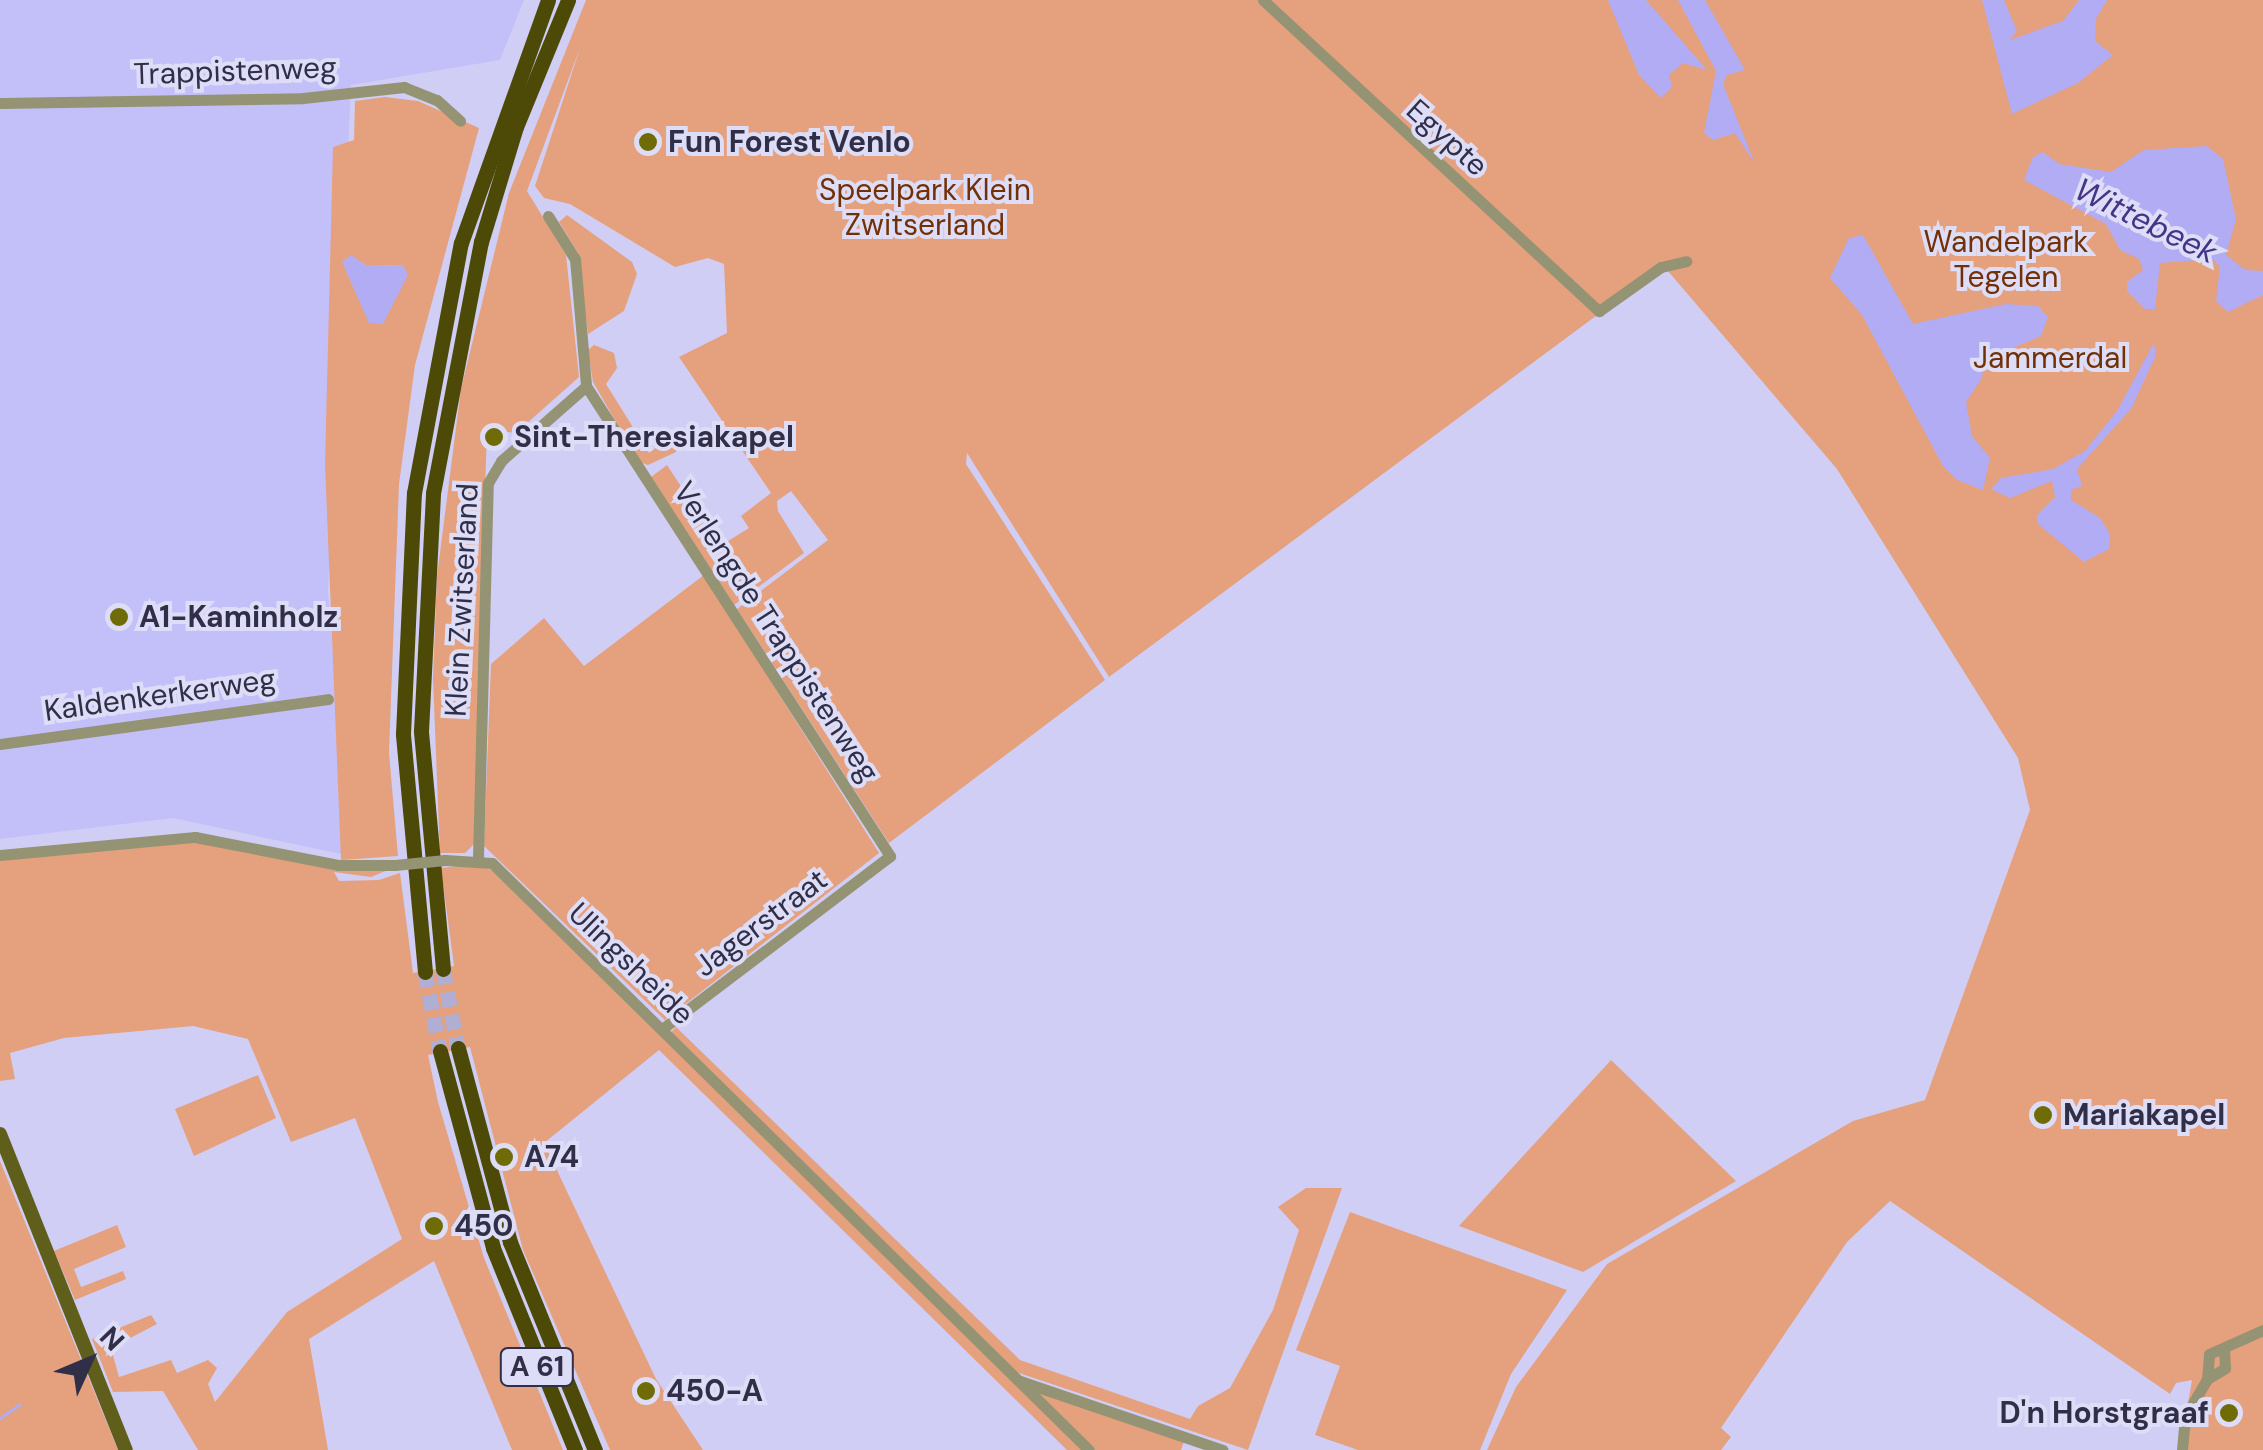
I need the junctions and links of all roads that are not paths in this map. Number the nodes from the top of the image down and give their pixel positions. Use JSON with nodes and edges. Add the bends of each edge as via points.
{"nodes":[{"id":1,"x":548,"y":0,"type":"edge"},
{"id":2,"x":568,"y":0,"type":"edge"},
{"id":3,"x":1264,"y":0,"type":"edge"},
{"id":4,"x":0,"y":103,"type":"edge"},
{"id":5,"x":460,"y":121,"type":"dead end"},
{"id":6,"x":548,"y":216,"type":"dead end"},
{"id":7,"x":1686,"y":261,"type":"dead end"},
{"id":8,"x":586,"y":386,"type":"junction"},
{"id":9,"x":328,"y":699,"type":"dead end"},
{"id":10,"x":0,"y":744,"type":"edge"},
{"id":11,"x":0,"y":855,"type":"edge"},
{"id":12,"x":890,"y":856,"type":"joint"},
{"id":13,"x":478,"y":858,"type":"junction"},
{"id":14,"x":442,"y":969,"type":"tunnel mouth"},
{"id":15,"x":425,"y":972,"type":"tunnel mouth"},
{"id":16,"x":662,"y":1029,"type":"junction"},
{"id":17,"x":458,"y":1048,"type":"tunnel mouth"},
{"id":18,"x":440,"y":1052,"type":"tunnel mouth"},
{"id":19,"x":0,"y":1134,"type":"edge"},
{"id":20,"x":2263,"y":1330,"type":"edge"},
{"id":21,"x":2224,"y":1350,"type":"junction"},
{"id":22,"x":2207,"y":1379,"type":"junction"},
{"id":23,"x":1020,"y":1381,"type":"junction"},
{"id":24,"x":126,"y":1450,"type":"edge"},
{"id":25,"x":576,"y":1450,"type":"edge"},
{"id":26,"x":595,"y":1450,"type":"edge"},
{"id":27,"x":1089,"y":1450,"type":"edge"},
{"id":28,"x":1224,"y":1450,"type":"edge"},
{"id":29,"x":2182,"y":1450,"type":"edge"}],
"edges":[{"from":1,"to":15,"type":"highway","via":[[462,243],[414,493],[403,734]]},
{"from":2,"to":14,"type":"highway","via":[[516,128],[481,242],[432,493],[421,730]]},
{"from":3,"to":7,"type":"street","name":"Egypte","via":[[1599,311],[1661,266]]},
{"from":4,"to":5,"type":"street","name":"Trappistenweg","via":[[303,98],[404,88],[437,100]]},
{"from":6,"to":8,"type":"street","via":[[574,259]]},
{"from":8,"to":12,"type":"street","name":"Verlengde Trappistenweg"},
{"from":8,"to":13,"type":"street","name":"Klein Zwitserland","via":[[501,461],[488,483]]},
{"from":9,"to":10,"type":"street","name":"Kaldenkerkerweg"},
{"from":11,"to":13,"type":"street","bridge":true,"via":[[195,837],[339,865]]},
{"from":12,"to":16,"type":"street","name":"Jagerstraat"},
{"from":13,"to":16,"type":"street","name":"Ulingsheide","via":[[492,862]]},
{"from":16,"to":23,"type":"street","name":"Ulingsheide"},
{"from":17,"to":26,"type":"highway","number":"A 61","via":[[531,1302]]},
{"from":18,"to":25,"type":"highway","number":"A 61","via":[[505,1282]]},
{"from":19,"to":24,"type":"main road"},
{"from":20,"to":21,"type":"street","via":[[2246,1332]]},
{"from":21,"to":22,"type":"street","via":[[2225,1368]]},
{"from":21,"to":22,"type":"street","via":[[2209,1354]]},
{"from":22,"to":29,"type":"street","via":[[2184,1417]]},
{"from":23,"to":27,"type":"street","name":"Ulingsheide"},
{"from":23,"to":28,"type":"street"}]}
